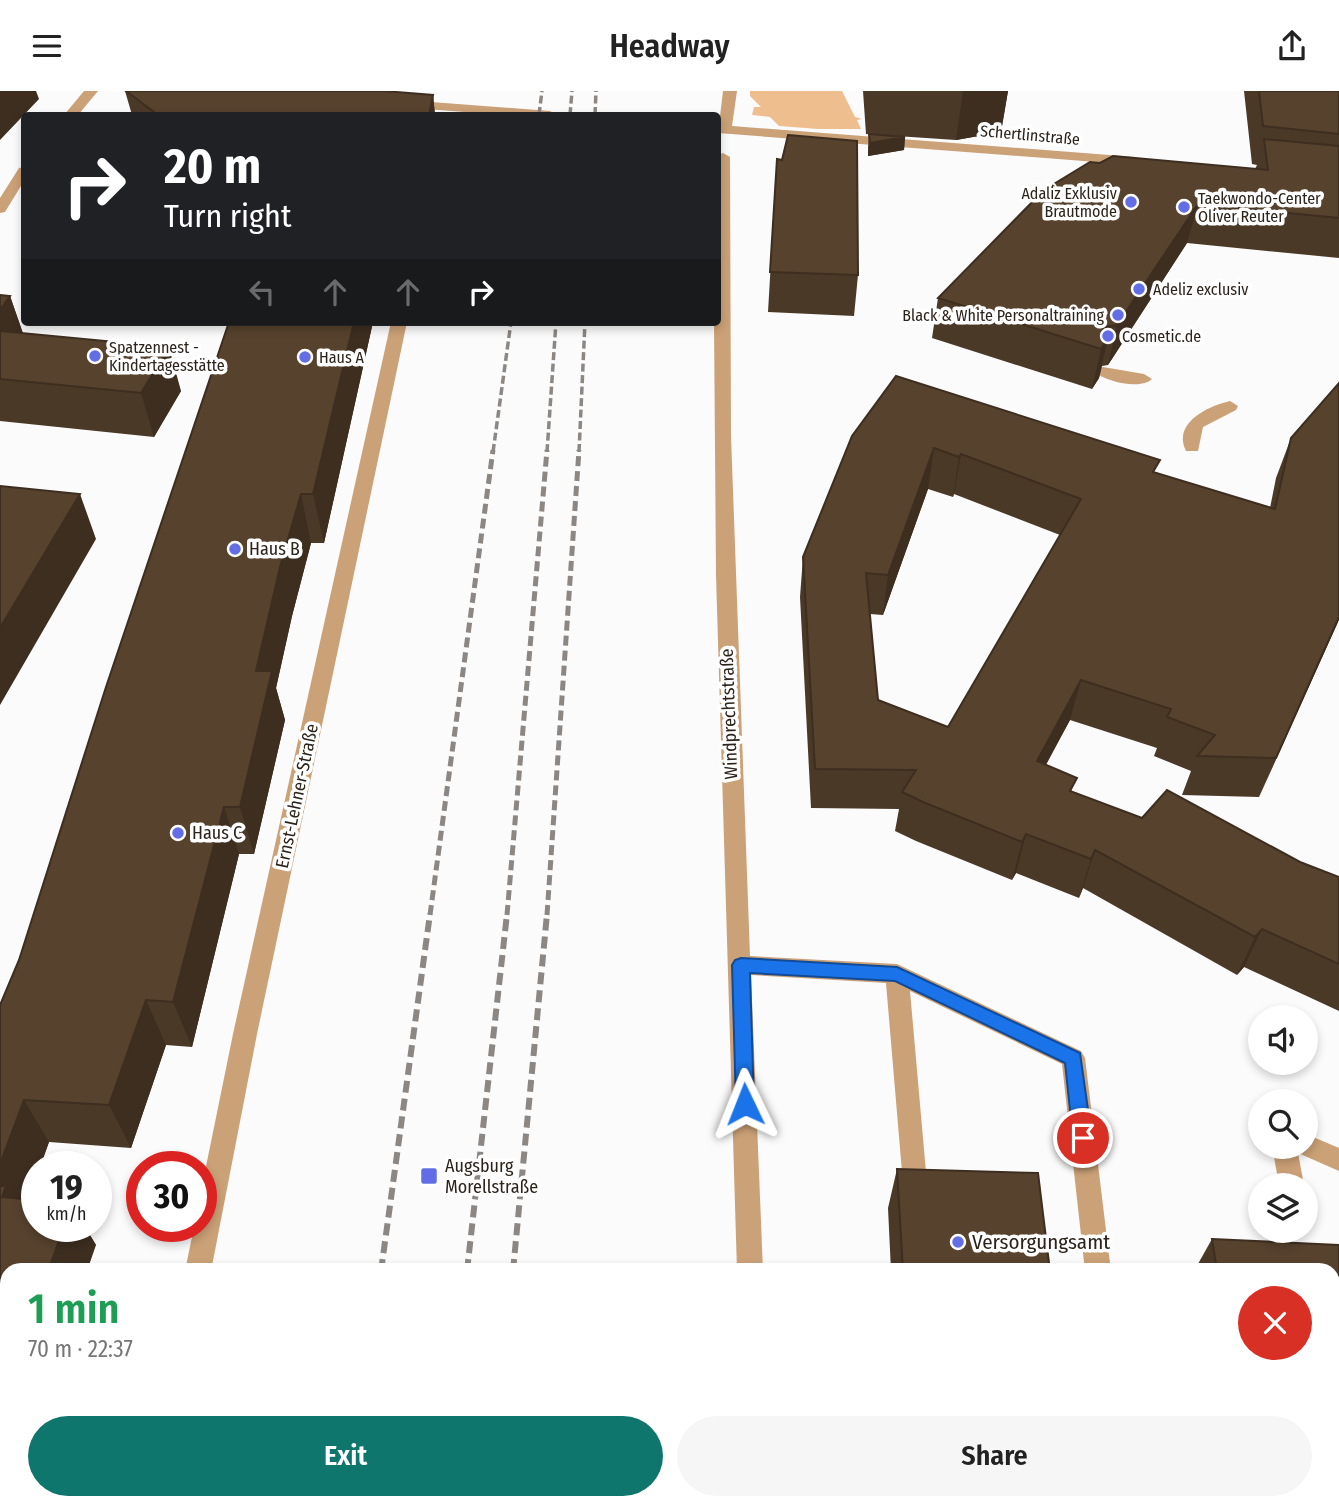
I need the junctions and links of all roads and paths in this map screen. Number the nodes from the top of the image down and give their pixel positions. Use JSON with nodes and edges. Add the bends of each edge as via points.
{"nodes":[{"id":1,"x":91,"y":91,"type":"edge"},
{"id":2,"x":730,"y":91,"type":"edge"},
{"id":3,"x":393,"y":103,"type":"edge"},
{"id":4,"x":74,"y":112,"type":"edge"},
{"id":5,"x":511,"y":112,"type":"edge"},
{"id":6,"x":721,"y":129,"type":"edge"},
{"id":7,"x":723,"y":157,"type":"dead end"},
{"id":8,"x":1149,"y":162,"type":"edge"},
{"id":9,"x":21,"y":175,"type":"edge"},
{"id":10,"x":18,"y":196,"type":"edge"},
{"id":11,"x":0,"y":209,"type":"edge"},
{"id":12,"x":398,"y":326,"type":"edge"},
{"id":13,"x":1103,"y":372,"type":"edge"},
{"id":14,"x":1144,"y":379,"type":"dead end"},
{"id":15,"x":1230,"y":406,"type":"dead end"},
{"id":16,"x":1192,"y":447,"type":"dead end"},
{"id":17,"x":741,"y":965,"type":"junction"},
{"id":18,"x":897,"y":974,"type":"junction"},
{"id":19,"x":1318,"y":1150,"type":"edge"},
{"id":20,"x":1339,"y":1160,"type":"edge"},
{"id":21,"x":914,"y":1171,"type":"edge"},
{"id":22,"x":200,"y":1263,"type":"edge"},
{"id":23,"x":750,"y":1263,"type":"edge"},
{"id":24,"x":1097,"y":1263,"type":"edge"}],
"edges":[{"from":1,"to":4,"type":"street"},
{"from":2,"to":6,"type":"street"},
{"from":3,"to":5,"type":"street"},
{"from":6,"to":8,"type":"street","name":"Schertlinstraße"},
{"from":7,"to":17,"type":"street","name":"Windprechtstraße","via":[[725,625]]},
{"from":9,"to":10,"type":"street","via":[[13,185]]},
{"from":10,"to":11,"type":"street"},
{"from":12,"to":22,"type":"street","name":"Ernst-Lehner-Straße"},
{"from":13,"to":14,"type":"street"},
{"from":15,"to":16,"type":"street","via":[[1195,423],[1189,434]]},
{"from":17,"to":18,"type":"street"},
{"from":17,"to":23,"type":"street","name":"Windprechtstraße"},
{"from":18,"to":21,"type":"street"},
{"from":18,"to":24,"type":"street","via":[[1073,1058]]},
{"from":19,"to":20,"type":"street"}]}
